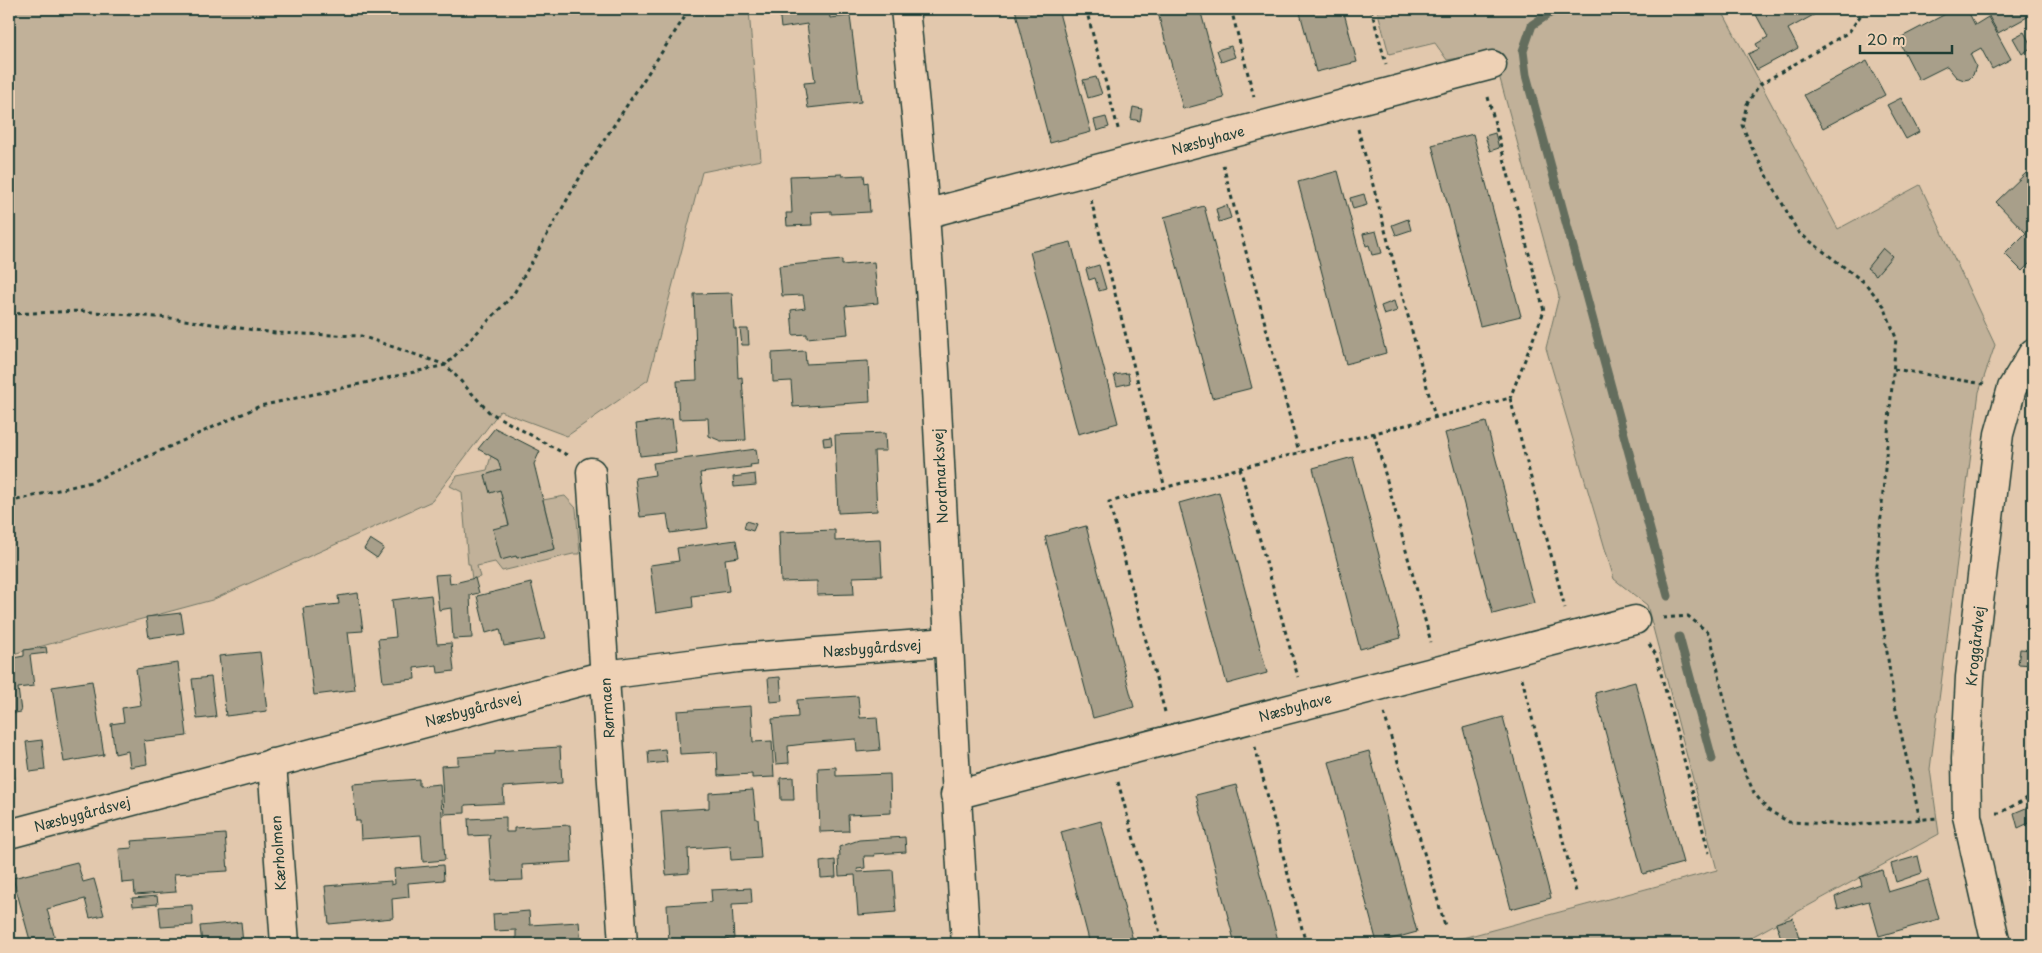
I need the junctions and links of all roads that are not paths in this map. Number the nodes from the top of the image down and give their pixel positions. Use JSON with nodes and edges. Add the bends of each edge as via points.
{"nodes":[{"id":1,"x":905,"y":9,"type":"edge"},
{"id":2,"x":1486,"y":67,"type":"road end"},
{"id":3,"x":925,"y":214,"type":"junction"},
{"id":4,"x":2033,"y":353,"type":"edge"},
{"id":5,"x":591,"y":472,"type":"dead end"},
{"id":6,"x":1635,"y":620,"type":"road end"},
{"id":7,"x":948,"y":642,"type":"junction"},
{"id":8,"x":605,"y":675,"type":"junction"},
{"id":9,"x":272,"y":762,"type":"junction"},
{"id":10,"x":955,"y":795,"type":"junction"},
{"id":11,"x":9,"y":834,"type":"edge"},
{"id":12,"x":285,"y":944,"type":"edge"},
{"id":13,"x":623,"y":944,"type":"edge"},
{"id":14,"x":966,"y":944,"type":"edge"},
{"id":15,"x":1996,"y":944,"type":"edge"}],
"edges":[{"from":1,"to":3,"type":"street","name":"Nordmarksvej"},
{"from":2,"to":3,"type":"street","name":"Næsbyhave"},
{"from":3,"to":7,"type":"street","name":"Nordmarksvej"},
{"from":4,"to":15,"type":"street","name":"Kroggårdvej","via":[[2012,388],[1999,434],[1970,678],[1967,816]]},
{"from":5,"to":8,"type":"street","name":"Rørmaen"},
{"from":6,"to":10,"type":"street","name":"Næsbyhave"},
{"from":7,"to":8,"type":"street","name":"Næsbygårdsvej","via":[[736,658]]},
{"from":7,"to":10,"type":"street","name":"Nordmarksvej"},
{"from":8,"to":9,"type":"street","name":"Næsbygårdsvej"},
{"from":8,"to":13,"type":"street","name":"Rørmaen"},
{"from":9,"to":11,"type":"street","name":"Næsbygårdsvej"},
{"from":9,"to":12,"type":"street","name":"Kærholmen"},
{"from":10,"to":14,"type":"street","name":"Nordmarksvej"}]}
